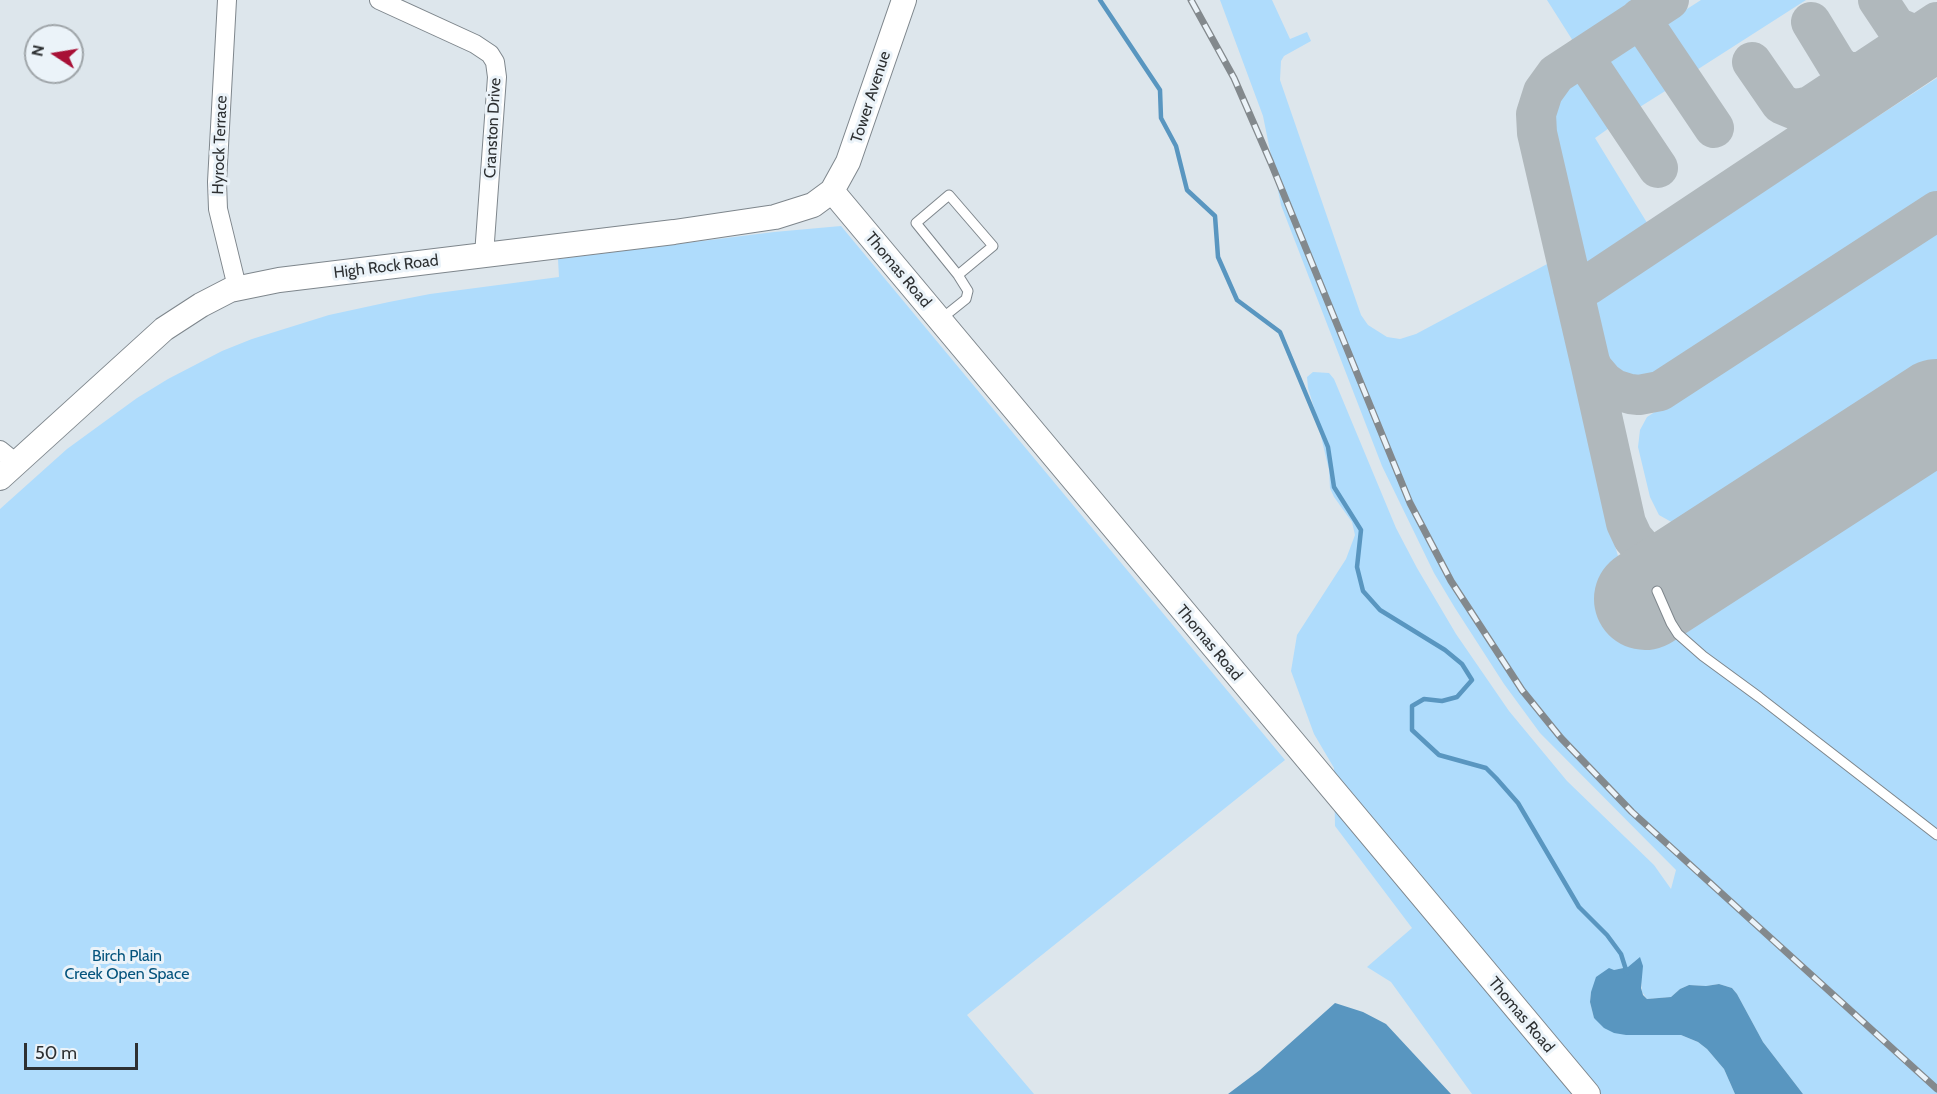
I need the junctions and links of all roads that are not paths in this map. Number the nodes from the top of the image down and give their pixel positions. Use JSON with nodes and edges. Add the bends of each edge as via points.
{"nodes":[{"id":1,"x":227,"y":0,"type":"edge"},
{"id":2,"x":379,"y":0,"type":"edge"},
{"id":3,"x":904,"y":0,"type":"edge"},
{"id":4,"x":831,"y":191,"type":"junction"},
{"id":5,"x":484,"y":255,"type":"junction"},
{"id":6,"x":958,"y":275,"type":"junction"},
{"id":7,"x":237,"y":287,"type":"junction"},
{"id":8,"x":940,"y":321,"type":"junction"},
{"id":9,"x":5,"y":463,"type":"edge"},
{"id":10,"x":1657,"y":591,"type":"dead end"},
{"id":11,"x":1937,"y":835,"type":"edge"},
{"id":12,"x":1588,"y":1094,"type":"edge"}],
"edges":[{"from":1,"to":7,"type":"street","name":"Hyrock Terrace","via":[[218,209]]},
{"from":2,"to":5,"type":"street","name":"Cranston Drive","via":[[475,44],[495,62]]},
{"from":3,"to":4,"type":"main road","name":"Tower Avenue","via":[[853,150]]},
{"from":4,"to":5,"type":"main road","name":"High Rock Road","via":[[807,208],[775,217]]},
{"from":4,"to":8,"type":"main road","name":"Thomas Road"},
{"from":5,"to":7,"type":"main road","name":"High Rock Road"},
{"from":6,"to":6,"type":"lane","via":[[916,223],[949,195],[993,246]]},
{"from":6,"to":8,"type":"lane","via":[[966,286],[967,296]]},
{"from":7,"to":9,"type":"main road","name":"High Rock Road","via":[[164,329]]},
{"from":8,"to":12,"type":"main road","name":"Thomas Road"},
{"from":10,"to":11,"type":"lane","via":[[1678,634],[1703,656]]}]}
